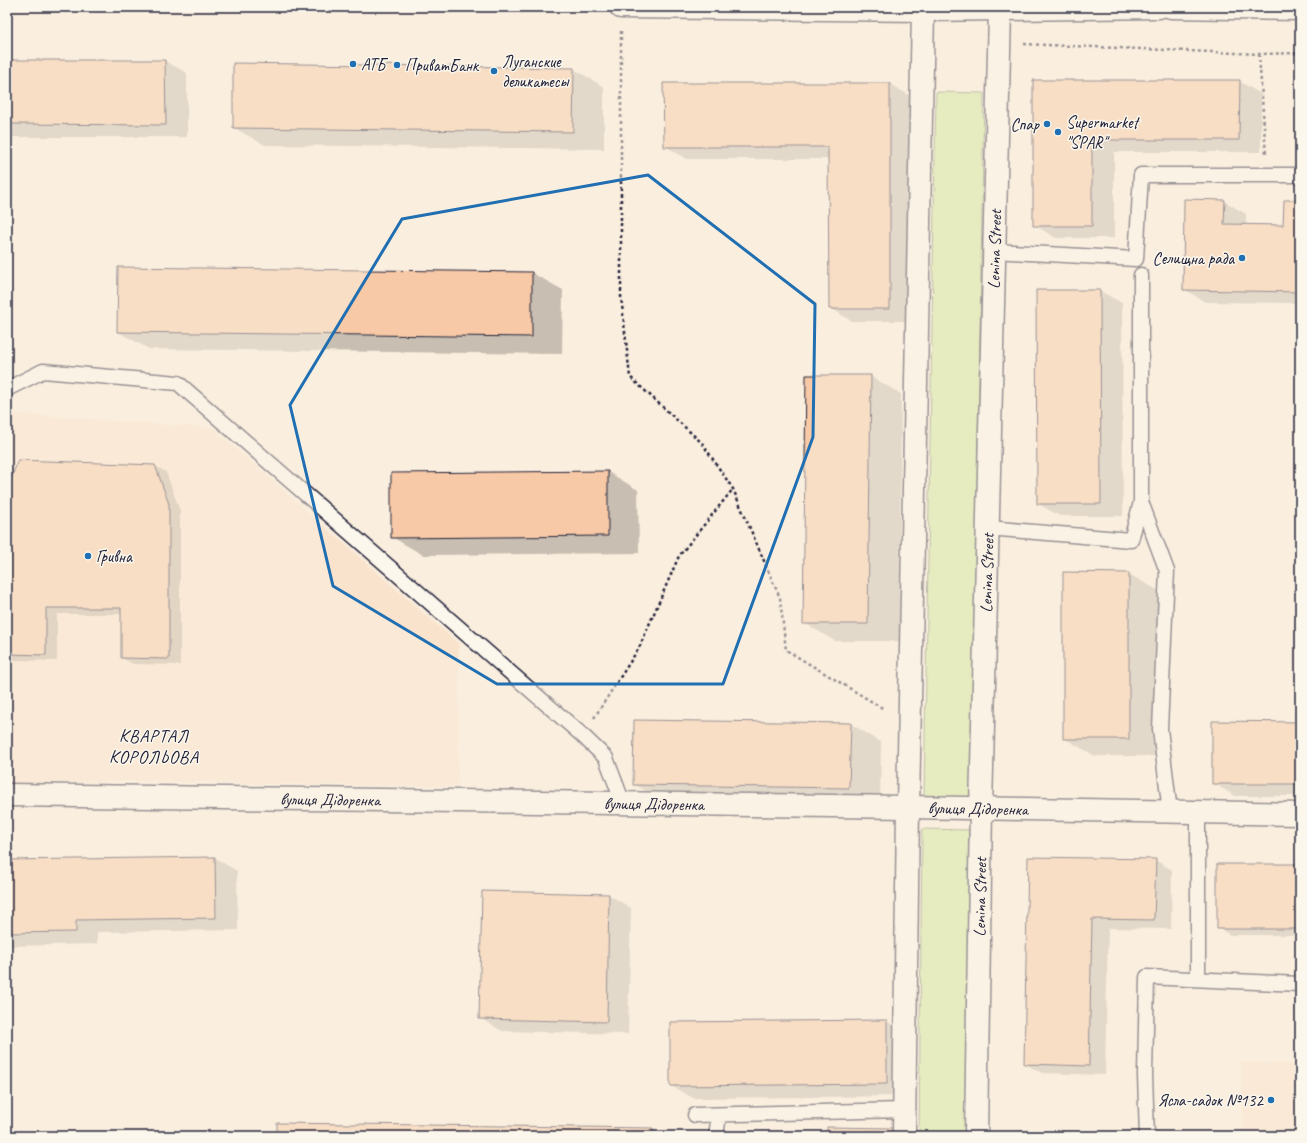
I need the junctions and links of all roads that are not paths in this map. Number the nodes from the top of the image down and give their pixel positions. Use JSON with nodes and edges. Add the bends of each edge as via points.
{"nodes":[{"id":1,"x":621,"y":7,"type":"edge"},
{"id":2,"x":814,"y":7,"type":"edge"},
{"id":3,"x":1159,"y":7,"type":"edge"},
{"id":4,"x":1171,"y":7,"type":"edge"},
{"id":5,"x":1300,"y":9,"type":"edge"},
{"id":6,"x":923,"y":10,"type":"junction"},
{"id":7,"x":1000,"y":10,"type":"junction"},
{"id":8,"x":1300,"y":175,"type":"edge"},
{"id":9,"x":994,"y":251,"type":"junction"},
{"id":10,"x":1141,"y":275,"type":"dead end"},
{"id":11,"x":7,"y":390,"type":"edge"},
{"id":12,"x":1141,"y":502,"type":"junction"},
{"id":13,"x":988,"y":528,"type":"junction"},
{"id":14,"x":7,"y":794,"type":"edge"},
{"id":15,"x":623,"y":803,"type":"junction"},
{"id":16,"x":908,"y":807,"type":"junction"},
{"id":17,"x":981,"y":809,"type":"junction"},
{"id":18,"x":1170,"y":812,"type":"junction"},
{"id":19,"x":1198,"y":813,"type":"junction"},
{"id":20,"x":1300,"y":814,"type":"edge"},
{"id":21,"x":1198,"y":979,"type":"junction"},
{"id":22,"x":1300,"y":984,"type":"edge"},
{"id":23,"x":904,"y":1110,"type":"junction"},
{"id":24,"x":719,"y":1114,"type":"junction"},
{"id":25,"x":694,"y":1115,"type":"dead end"},
{"id":26,"x":716,"y":1136,"type":"edge"},
{"id":27,"x":904,"y":1136,"type":"edge"},
{"id":28,"x":976,"y":1136,"type":"edge"},
{"id":29,"x":1147,"y":1136,"type":"edge"}],
"edges":[{"from":1,"to":2,"type":"street"},
{"from":2,"to":6,"type":"street"},
{"from":3,"to":7,"type":"street"},
{"from":4,"to":5,"type":"street"},
{"from":6,"to":7,"type":"street"},
{"from":6,"to":16,"type":"street"},
{"from":7,"to":9,"type":"street","name":"Lenina Street"},
{"from":8,"to":9,"type":"lane","via":[[1141,175],[1136,259]]},
{"from":9,"to":13,"type":"street","name":"Lenina Street"},
{"from":10,"to":12,"type":"lane"},
{"from":11,"to":15,"type":"lane","via":[[44,371],[178,383],[582,735],[606,758]]},
{"from":12,"to":13,"type":"lane","via":[[1131,540]]},
{"from":12,"to":18,"type":"lane","via":[[1167,571],[1160,729]]},
{"from":13,"to":17,"type":"street","name":"Lenina Street"},
{"from":14,"to":15,"type":"street","name":"вулиця Дідоренка"},
{"from":15,"to":16,"type":"street","name":"вулиця Дідоренка"},
{"from":16,"to":17,"type":"street","name":"вулиця Дідоренка"},
{"from":16,"to":23,"type":"street"},
{"from":17,"to":18,"type":"street","name":"вулиця Дідоренка"},
{"from":17,"to":28,"type":"street","name":"Lenina Street"},
{"from":18,"to":19,"type":"street","name":"вулиця Дідоренка"},
{"from":19,"to":20,"type":"street","name":"вулиця Дідоренка"},
{"from":19,"to":21,"type":"lane"},
{"from":21,"to":22,"type":"lane"},
{"from":21,"to":29,"type":"lane","via":[[1147,977]]},
{"from":23,"to":24,"type":"lane"},
{"from":23,"to":27,"type":"street"},
{"from":24,"to":25,"type":"lane"},
{"from":24,"to":26,"type":"lane"}]}
